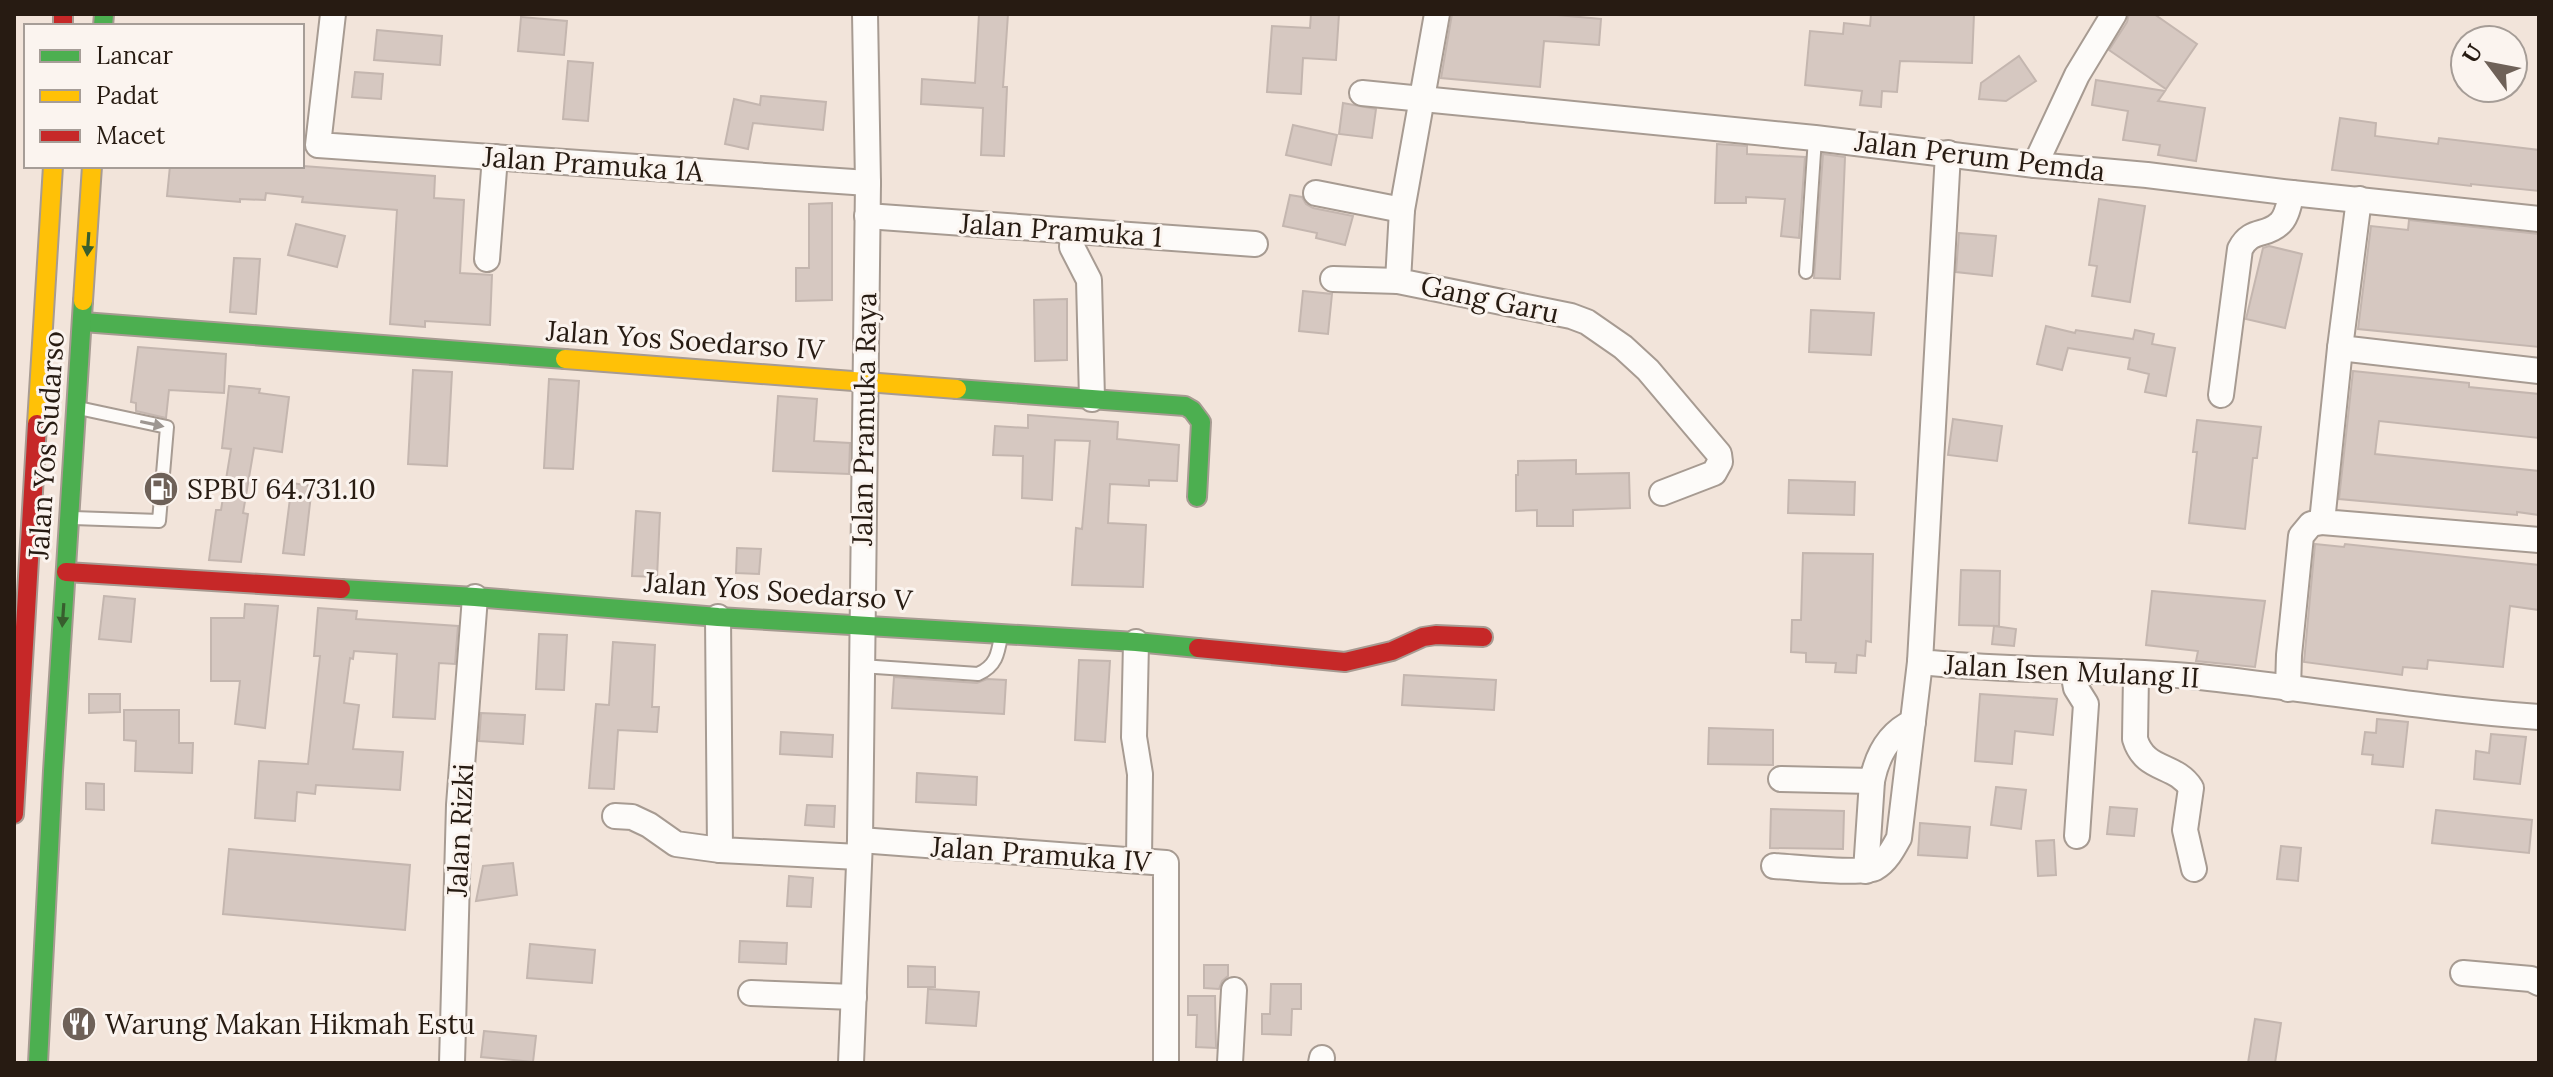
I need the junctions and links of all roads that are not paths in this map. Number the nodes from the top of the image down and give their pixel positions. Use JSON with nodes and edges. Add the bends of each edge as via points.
{"nodes":[{"id":1,"x":333,"y":14,"type":"edge"},
{"id":2,"x":865,"y":14,"type":"edge"},
{"id":3,"x":1437,"y":14,"type":"edge"},
{"id":4,"x":2114,"y":14,"type":"edge"},
{"id":5,"x":1362,"y":93,"type":"dead end"},
{"id":6,"x":1421,"y":97,"type":"junction"},
{"id":7,"x":1815,"y":138,"type":"junction"},
{"id":8,"x":1948,"y":153,"type":"junction"},
{"id":9,"x":495,"y":157,"type":"junction"},
{"id":10,"x":2035,"y":165,"type":"junction"},
{"id":11,"x":54,"y":168,"type":"edge"},
{"id":12,"x":91,"y":168,"type":"edge"},
{"id":13,"x":868,"y":183,"type":"junction"},
{"id":14,"x":1316,"y":193,"type":"dead end"},
{"id":15,"x":2292,"y":193,"type":"junction"},
{"id":16,"x":71,"y":198,"type":"junction"},
{"id":17,"x":2359,"y":199,"type":"junction"},
{"id":18,"x":1402,"y":210,"type":"junction"},
{"id":19,"x":867,"y":216,"type":"junction"},
{"id":20,"x":2539,"y":219,"type":"edge"},
{"id":21,"x":1073,"y":231,"type":"junction"},
{"id":22,"x":1255,"y":244,"type":"dead end"},
{"id":23,"x":487,"y":259,"type":"dead end"},
{"id":24,"x":1806,"y":272,"type":"dead end"},
{"id":25,"x":1333,"y":279,"type":"dead end"},
{"id":26,"x":1398,"y":281,"type":"junction"},
{"id":27,"x":83,"y":322,"type":"junction"},
{"id":28,"x":2340,"y":348,"type":"junction"},
{"id":29,"x":2539,"y":371,"type":"edge"},
{"id":30,"x":865,"y":382,"type":"junction"},
{"id":31,"x":2221,"y":395,"type":"dead end"},
{"id":32,"x":1092,"y":399,"type":"junction"},
{"id":33,"x":76,"y":408,"type":"junction"},
{"id":34,"x":1662,"y":493,"type":"dead end"},
{"id":35,"x":1197,"y":497,"type":"dead end"},
{"id":36,"x":69,"y":518,"type":"junction"},
{"id":37,"x":2322,"y":522,"type":"junction"},
{"id":38,"x":2539,"y":540,"type":"edge"},
{"id":39,"x":66,"y":572,"type":"junction"},
{"id":40,"x":475,"y":597,"type":"junction"},
{"id":41,"x":718,"y":617,"type":"junction"},
{"id":42,"x":861,"y":624,"type":"junction"},
{"id":43,"x":1001,"y":633,"type":"junction"},
{"id":44,"x":1483,"y":637,"type":"dead end"},
{"id":45,"x":1136,"y":642,"type":"junction"},
{"id":46,"x":1920,"y":662,"type":"junction"},
{"id":47,"x":861,"y":666,"type":"junction"},
{"id":48,"x":2073,"y":671,"type":"junction"},
{"id":49,"x":2136,"y":674,"type":"junction"},
{"id":50,"x":2288,"y":689,"type":"junction"},
{"id":51,"x":2539,"y":717,"type":"edge"},
{"id":52,"x":1913,"y":722,"type":"junction"},
{"id":53,"x":53,"y":771,"type":"junction"},
{"id":54,"x":1781,"y":779,"type":"dead end"},
{"id":55,"x":1872,"y":781,"type":"junction"},
{"id":56,"x":14,"y":814,"type":"edge"},
{"id":57,"x":615,"y":816,"type":"dead end"},
{"id":58,"x":2077,"y":836,"type":"dead end"},
{"id":59,"x":860,"y":849,"type":"junction"},
{"id":60,"x":720,"y":850,"type":"junction"},
{"id":61,"x":1139,"y":860,"type":"junction"},
{"id":62,"x":1774,"y":866,"type":"dead end"},
{"id":63,"x":2194,"y":869,"type":"dead end"},
{"id":64,"x":1866,"y":871,"type":"junction"},
{"id":65,"x":2463,"y":973,"type":"dead end"},
{"id":66,"x":2539,"y":983,"type":"edge"},
{"id":67,"x":1234,"y":990,"type":"dead end"},
{"id":68,"x":751,"y":993,"type":"dead end"},
{"id":69,"x":854,"y":997,"type":"junction"},
{"id":70,"x":38,"y":1063,"type":"edge"},
{"id":71,"x":47,"y":1063,"type":"edge"},
{"id":72,"x":452,"y":1063,"type":"edge"},
{"id":73,"x":856,"y":1063,"type":"edge"},
{"id":74,"x":1166,"y":1063,"type":"edge"},
{"id":75,"x":1230,"y":1063,"type":"edge"}],
"edges":[{"from":1,"to":9,"type":"street","name":"Jalan Pramuka 1A","via":[[318,145]]},
{"from":2,"to":13,"type":"street","name":"Jalan Pramuka Raya"},
{"from":3,"to":6,"type":"street","name":"Gang Garu"},
{"from":4,"to":10,"type":"street","via":[[2077,75]]},
{"from":5,"to":6,"type":"street","name":"Jalan Perum Pemda"},
{"from":6,"to":7,"type":"street","name":"Jalan Perum Pemda"},
{"from":6,"to":18,"type":"street","name":"Gang Garu"},
{"from":7,"to":8,"type":"street","name":"Jalan Perum Pemda"},
{"from":7,"to":24,"type":"lane"},
{"from":8,"to":10,"type":"street","name":"Jalan Perum Pemda"},
{"from":8,"to":46,"type":"street","name":"Jalan Isen Mulang II"},
{"from":9,"to":13,"type":"street","name":"Jalan Pramuka 1A"},
{"from":9,"to":23,"type":"street"},
{"from":10,"to":15,"type":"street","name":"Jalan Perum Pemda"},
{"from":11,"to":16,"type":"street","name":"Jalan Yos Sudarso"},
{"from":12,"to":16,"type":"street","name":"Jalan Yos Sudarso"},
{"from":13,"to":19,"type":"street","name":"Jalan Pramuka Raya"},
{"from":14,"to":18,"type":"street"},
{"from":15,"to":17,"type":"street","name":"Jalan Perum Pemda"},
{"from":15,"to":31,"type":"street","via":[[2281,223],[2251,235],[2240,249]]},
{"from":16,"to":27,"type":"street","name":"Jalan Yos Sudarso","one_way":true},
{"from":16,"to":56,"type":"street","name":"Jalan Yos Sudarso"},
{"from":17,"to":20,"type":"street","name":"Jalan Perum Pemda"},
{"from":17,"to":28,"type":"street"},
{"from":18,"to":26,"type":"street","name":"Gang Garu"},
{"from":19,"to":21,"type":"street","name":"Jalan Pramuka 1"},
{"from":19,"to":30,"type":"street","name":"Jalan Pramuka Raya"},
{"from":21,"to":22,"type":"street","name":"Jalan Pramuka 1"},
{"from":21,"to":32,"type":"street","via":[[1072,247],[1089,280]]},
{"from":25,"to":26,"type":"street"},
{"from":26,"to":34,"type":"street","name":"Gang Garu","via":[[1571,316],[1623,347],[1719,454],[1714,473]]},
{"from":27,"to":30,"type":"street","name":"Jalan Yos Soedarso IV"},
{"from":27,"to":33,"type":"street","name":"Jalan Yos Sudarso"},
{"from":28,"to":29,"type":"street"},
{"from":28,"to":37,"type":"street"},
{"from":30,"to":32,"type":"street","name":"Jalan Yos Soedarso IV"},
{"from":30,"to":42,"type":"street","name":"Jalan Pramuka Raya"},
{"from":32,"to":35,"type":"street","name":"Jalan Yos Soedarso IV","via":[[1192,410],[1201,422]]},
{"from":33,"to":36,"type":"street","name":"Jalan Yos Sudarso"},
{"from":33,"to":36,"type":"lane","one_way":true,"via":[[167,427],[159,521]]},
{"from":36,"to":39,"type":"street","name":"Jalan Yos Sudarso"},
{"from":37,"to":38,"type":"street"},
{"from":37,"to":50,"type":"street","via":[[2311,524],[2301,536]]},
{"from":39,"to":40,"type":"street","name":"Jalan Yos Soedarso V"},
{"from":39,"to":53,"type":"street","name":"Jalan Yos Sudarso","one_way":true},
{"from":40,"to":41,"type":"street","name":"Jalan Yos Soedarso V"},
{"from":40,"to":72,"type":"street","name":"Jalan Rizki","via":[[459,805]]},
{"from":41,"to":42,"type":"street","name":"Jalan Yos Soedarso V"},
{"from":41,"to":60,"type":"street"},
{"from":42,"to":43,"type":"street","name":"Jalan Yos Soedarso V"},
{"from":42,"to":47,"type":"street","name":"Jalan Pramuka Raya"},
{"from":43,"to":45,"type":"street","name":"Jalan Yos Soedarso V"},
{"from":43,"to":47,"type":"lane","via":[[998,656],[978,674]]},
{"from":44,"to":45,"type":"street","name":"Jalan Yos Soedarso V","via":[[1423,637],[1345,662]]},
{"from":45,"to":61,"type":"street"},
{"from":46,"to":48,"type":"street","name":"Jalan Isen Mulang II"},
{"from":46,"to":52,"type":"street"},
{"from":47,"to":59,"type":"street","name":"Jalan Pramuka Raya"},
{"from":48,"to":49,"type":"street","name":"Jalan Isen Mulang II"},
{"from":48,"to":58,"type":"street","via":[[2086,704]]},
{"from":49,"to":50,"type":"street","name":"Jalan Isen Mulang II"},
{"from":49,"to":63,"type":"street","via":[[2137,746],[2149,761],[2179,775],[2191,788],[2185,830]]},
{"from":50,"to":51,"type":"street","name":"Jalan Isen Mulang II"},
{"from":52,"to":55,"type":"street","via":[[1885,746]]},
{"from":52,"to":64,"type":"street","via":[[1899,838],[1881,864]]},
{"from":53,"to":70,"type":"street","name":"Jalan Yos Sudarso","via":[[41,849]]},
{"from":53,"to":71,"type":"street"},
{"from":54,"to":55,"type":"street"},
{"from":55,"to":64,"type":"street"},
{"from":57,"to":60,"type":"street","name":"Jalan Pramuka IV","via":[[632,817],[676,844]]},
{"from":59,"to":60,"type":"street","name":"Jalan Pramuka IV"},
{"from":59,"to":61,"type":"street","name":"Jalan Pramuka IV"},
{"from":59,"to":69,"type":"street","name":"Jalan Pramuka Raya"},
{"from":61,"to":74,"type":"street","name":"Jalan Pramuka IV","via":[[1166,863]]},
{"from":62,"to":64,"type":"street"},
{"from":65,"to":66,"type":"street"},
{"from":67,"to":75,"type":"street"},
{"from":68,"to":69,"type":"street"},
{"from":69,"to":73,"type":"street","name":"Jalan Pramuka Raya"}]}
